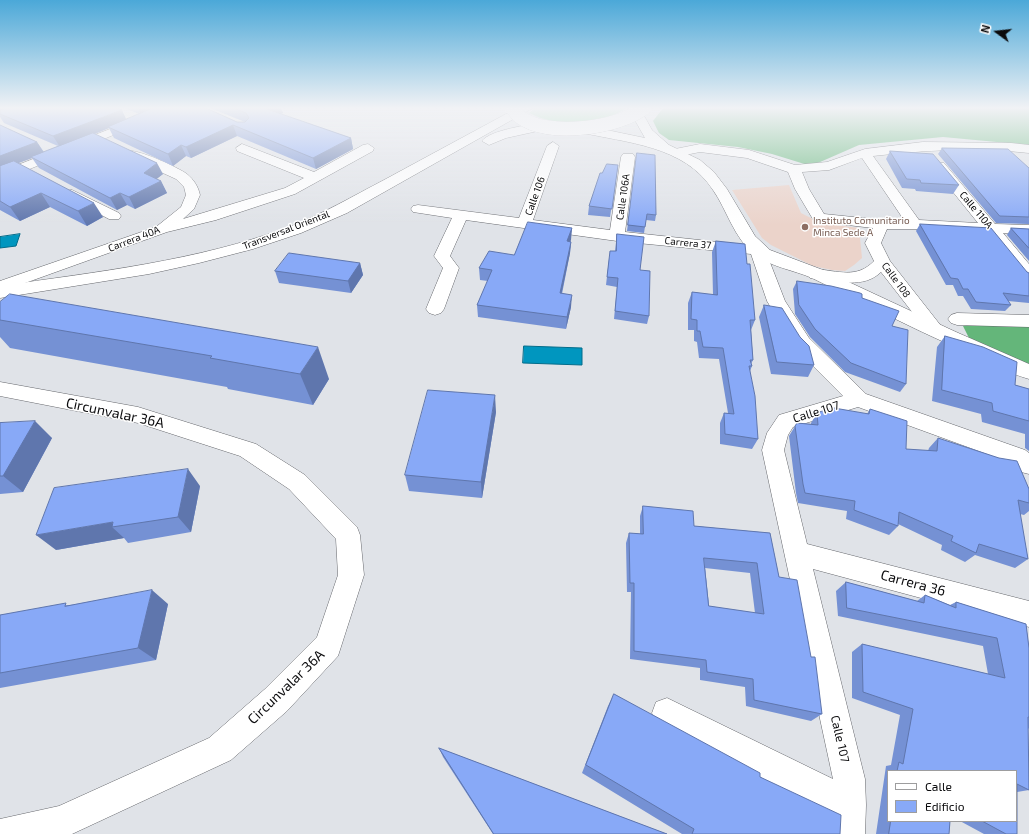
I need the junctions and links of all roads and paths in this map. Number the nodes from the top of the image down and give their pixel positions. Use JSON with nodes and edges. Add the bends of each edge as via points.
{"nodes":[{"id":1,"x":553,"y":146,"type":"dead end"},
{"id":2,"x":78,"y":147,"type":"edge"},
{"id":3,"x":119,"y":147,"type":"edge"},
{"id":4,"x":365,"y":147,"type":"edge"},
{"id":5,"x":438,"y":147,"type":"edge"},
{"id":6,"x":455,"y":147,"type":"edge"},
{"id":7,"x":478,"y":147,"type":"edge"},
{"id":8,"x":658,"y":147,"type":"edge"},
{"id":9,"x":667,"y":147,"type":"edge"},
{"id":10,"x":915,"y":147,"type":"edge"},
{"id":11,"x":924,"y":147,"type":"edge"},
{"id":12,"x":963,"y":147,"type":"edge"},
{"id":13,"x":47,"y":148,"type":"dead end"},
{"id":14,"x":242,"y":148,"type":"dead end"},
{"id":15,"x":1011,"y":148,"type":"junction"},
{"id":16,"x":1029,"y":150,"type":"edge"},
{"id":17,"x":675,"y":152,"type":"junction"},
{"id":18,"x":864,"y":153,"type":"junction"},
{"id":19,"x":60,"y":154,"type":"junction"},
{"id":20,"x":628,"y":157,"type":"dead end"},
{"id":21,"x":1029,"y":163,"type":"edge"},
{"id":22,"x":25,"y":168,"type":"junction"},
{"id":23,"x":794,"y":169,"type":"junction"},
{"id":24,"x":39,"y":175,"type":"edge"},
{"id":25,"x":315,"y":177,"type":"junction"},
{"id":26,"x":0,"y":178,"type":"edge"},
{"id":27,"x":59,"y":186,"type":"edge"},
{"id":28,"x":367,"y":197,"type":"junction"},
{"id":29,"x":418,"y":209,"type":"dead end"},
{"id":30,"x":461,"y":215,"type":"junction"},
{"id":31,"x":114,"y":216,"type":"dead end"},
{"id":32,"x":524,"y":224,"type":"junction"},
{"id":33,"x":914,"y":224,"type":"junction"},
{"id":34,"x":882,"y":225,"type":"junction"},
{"id":35,"x":992,"y":229,"type":"junction"},
{"id":36,"x":161,"y":230,"type":"junction"},
{"id":37,"x":1029,"y":230,"type":"edge"},
{"id":38,"x":617,"y":236,"type":"junction"},
{"id":39,"x":758,"y":250,"type":"junction"},
{"id":40,"x":882,"y":262,"type":"junction"},
{"id":41,"x":816,"y":274,"type":"junction"},
{"id":42,"x":1029,"y":274,"type":"edge"},
{"id":43,"x":24,"y":277,"type":"junction"},
{"id":44,"x":0,"y":280,"type":"edge"},
{"id":45,"x":0,"y":287,"type":"edge"},
{"id":46,"x":0,"y":292,"type":"edge"},
{"id":47,"x":435,"y":309,"type":"dead end"},
{"id":48,"x":957,"y":319,"type":"dead end"},
{"id":49,"x":1029,"y":321,"type":"edge"},
{"id":50,"x":936,"y":331,"type":"junction"},
{"id":51,"x":1029,"y":372,"type":"edge"},
{"id":52,"x":0,"y":389,"type":"edge"},
{"id":53,"x":859,"y":399,"type":"junction"},
{"id":54,"x":1023,"y":460,"type":"edge"},
{"id":55,"x":797,"y":553,"type":"junction"},
{"id":56,"x":1029,"y":614,"type":"edge"},
{"id":57,"x":667,"y":712,"type":"dead end"},
{"id":58,"x":849,"y":819,"type":"edge"},
{"id":59,"x":5,"y":834,"type":"edge"}],
"edges":[{"from":1,"to":32,"type":"street","name":"Calle 106"},
{"from":2,"to":19,"type":"street"},
{"from":3,"to":36,"type":"street","name":"Carrera 40A","via":[[181,176],[191,186],[193,195],[187,209]]},
{"from":4,"to":25,"type":"street","via":[[368,148]]},
{"from":5,"to":43,"type":"main road","name":"Transversal Oriental","via":[[336,200],[273,225],[204,245]]},
{"from":6,"to":28,"type":"main road","name":"Transversal Oriental"},
{"from":7,"to":28,"type":"main road","via":[[421,176]]},
{"from":8,"to":17,"type":"main road","name":"Calle 107"},
{"from":9,"to":17,"type":"main road","name":"Calle 107"},
{"from":10,"to":18,"type":"street"},
{"from":11,"to":35,"type":"street","name":"Calle 110A"},
{"from":12,"to":15,"type":"street"},
{"from":13,"to":19,"type":"street"},
{"from":14,"to":25,"type":"street"},
{"from":15,"to":16,"type":"street"},
{"from":15,"to":21,"type":"street"},
{"from":17,"to":23,"type":"street","via":[[700,148],[749,154]]},
{"from":17,"to":39,"type":"main road","name":"Calle 107","via":[[688,158],[715,180]]},
{"from":18,"to":23,"type":"street","via":[[829,166]]},
{"from":18,"to":33,"type":"street"},
{"from":19,"to":22,"type":"street"},
{"from":20,"to":38,"type":"street","name":"Calle 106A"},
{"from":22,"to":24,"type":"street"},
{"from":22,"to":26,"type":"street"},
{"from":23,"to":34,"type":"street","via":[[819,218]]},
{"from":25,"to":36,"type":"street","via":[[290,191],[212,217]]},
{"from":27,"to":31,"type":"street"},
{"from":28,"to":46,"type":"main road","name":"Transversal Oriental","via":[[306,225],[251,246],[174,264]]},
{"from":29,"to":30,"type":"street","name":"Carrera 37"},
{"from":30,"to":32,"type":"street","name":"Carrera 37"},
{"from":30,"to":47,"type":"street","via":[[442,256],[451,268]]},
{"from":32,"to":38,"type":"street","name":"Carrera 37"},
{"from":33,"to":34,"type":"street"},
{"from":33,"to":35,"type":"street"},
{"from":34,"to":40,"type":"street","name":"Calle 108","via":[[873,243]]},
{"from":35,"to":37,"type":"street"},
{"from":35,"to":42,"type":"street","name":"Calle 110A"},
{"from":36,"to":43,"type":"street","name":"Carrera 40A"},
{"from":38,"to":39,"type":"street","name":"Carrera 37"},
{"from":39,"to":41,"type":"main road","name":"Carrera 37"},
{"from":39,"to":53,"type":"street","name":"Calle 107","via":[[776,301],[802,343]]},
{"from":40,"to":41,"type":"street","via":[[874,271],[864,276]]},
{"from":40,"to":50,"type":"street","name":"Calle 108"},
{"from":41,"to":50,"type":"main road","name":"Carrera 37"},
{"from":43,"to":44,"type":"main road","name":"Transversal Oriental"},
{"from":43,"to":45,"type":"street","name":"Carrera 40A"},
{"from":48,"to":49,"type":"street"},
{"from":50,"to":51,"type":"main road","name":"Carrera 37"},
{"from":52,"to":59,"type":"street","name":"Circunvalar 36A","via":[[138,415],[248,450],[296,482],[348,535],[350,575],[328,646],[276,700],[220,749],[61,822]]},
{"from":53,"to":54,"type":"street"},
{"from":53,"to":55,"type":"street","name":"Calle 107","via":[[786,420],[778,433],[773,450]]},
{"from":55,"to":56,"type":"street","name":"Carrera 36"},
{"from":55,"to":58,"type":"street","name":"Calle 107","via":[[849,779]]},
{"from":57,"to":58,"type":"street"}]}
